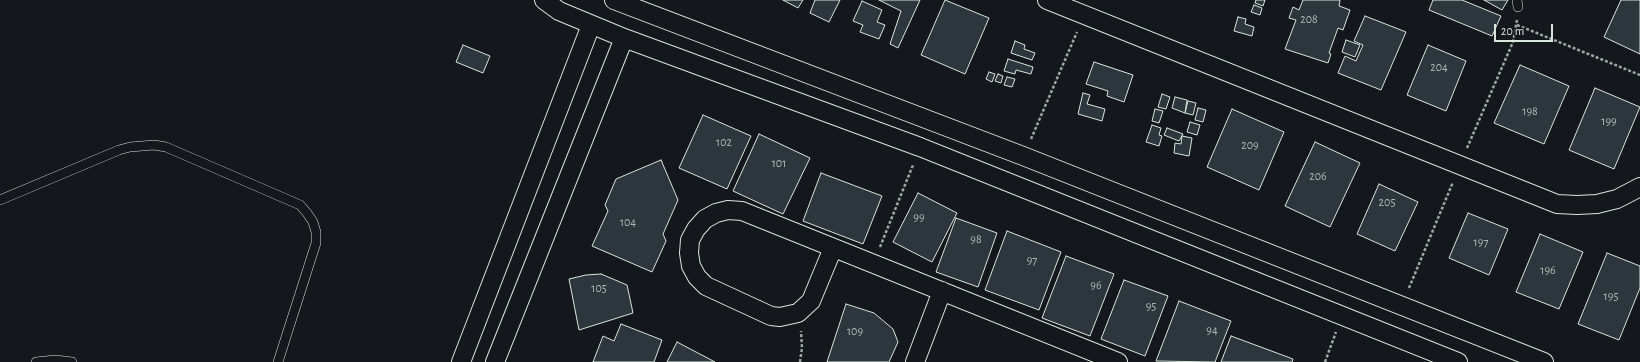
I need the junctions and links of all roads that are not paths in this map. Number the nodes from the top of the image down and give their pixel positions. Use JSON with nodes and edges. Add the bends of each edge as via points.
{"nodes":[{"id":1,"x":544,"y":0,"type":"edge"},
{"id":2,"x":614,"y":0,"type":"edge"},
{"id":3,"x":1047,"y":0,"type":"edge"},
{"id":4,"x":591,"y":25,"type":"junction"},
{"id":5,"x":624,"y":38,"type":"junction"},
{"id":6,"x":832,"y":84,"type":"junction"},
{"id":7,"x":821,"y":111,"type":"junction"},
{"id":8,"x":1640,"y":187,"type":"edge"},
{"id":9,"x":0,"y":200,"type":"edge"},
{"id":10,"x":833,"y":248,"type":"junction"},
{"id":11,"x":942,"y":291,"type":"junction"},
{"id":12,"x":36,"y":362,"type":"edge"},
{"id":13,"x":72,"y":362,"type":"edge"},
{"id":14,"x":278,"y":362,"type":"edge"},
{"id":15,"x":461,"y":362,"type":"edge"},
{"id":16,"x":495,"y":362,"type":"edge"},
{"id":17,"x":915,"y":362,"type":"edge"},
{"id":18,"x":1118,"y":362,"type":"edge"},
{"id":19,"x":1458,"y":362,"type":"edge"},
{"id":20,"x":1544,"y":362,"type":"edge"}],
"edges":[{"from":1,"to":4,"type":"street","via":[[559,11]]},
{"from":2,"to":6,"type":"street"},
{"from":3,"to":8,"type":"street","via":[[1557,204],[1597,204],[1616,199]]},
{"from":4,"to":5,"type":"street"},
{"from":4,"to":15,"type":"street"},
{"from":5,"to":7,"type":"street"},
{"from":5,"to":16,"type":"street"},
{"from":6,"to":7,"type":"street"},
{"from":6,"to":20,"type":"street","via":[[1023,156]]},
{"from":7,"to":19,"type":"street","via":[[920,147]]},
{"from":9,"to":14,"type":"lane","via":[[130,146],[154,145],[166,147],[300,205],[313,222],[316,243]]},
{"from":10,"to":10,"type":"street","via":[[742,211],[728,210],[705,219],[690,240],[689,253],[691,266],[706,286],[771,316],[780,317],[798,313],[811,301]]},
{"from":10,"to":11,"type":"street"},
{"from":11,"to":17,"type":"street"},
{"from":11,"to":18,"type":"street"},
{"from":12,"to":13,"type":"lane"}]}
